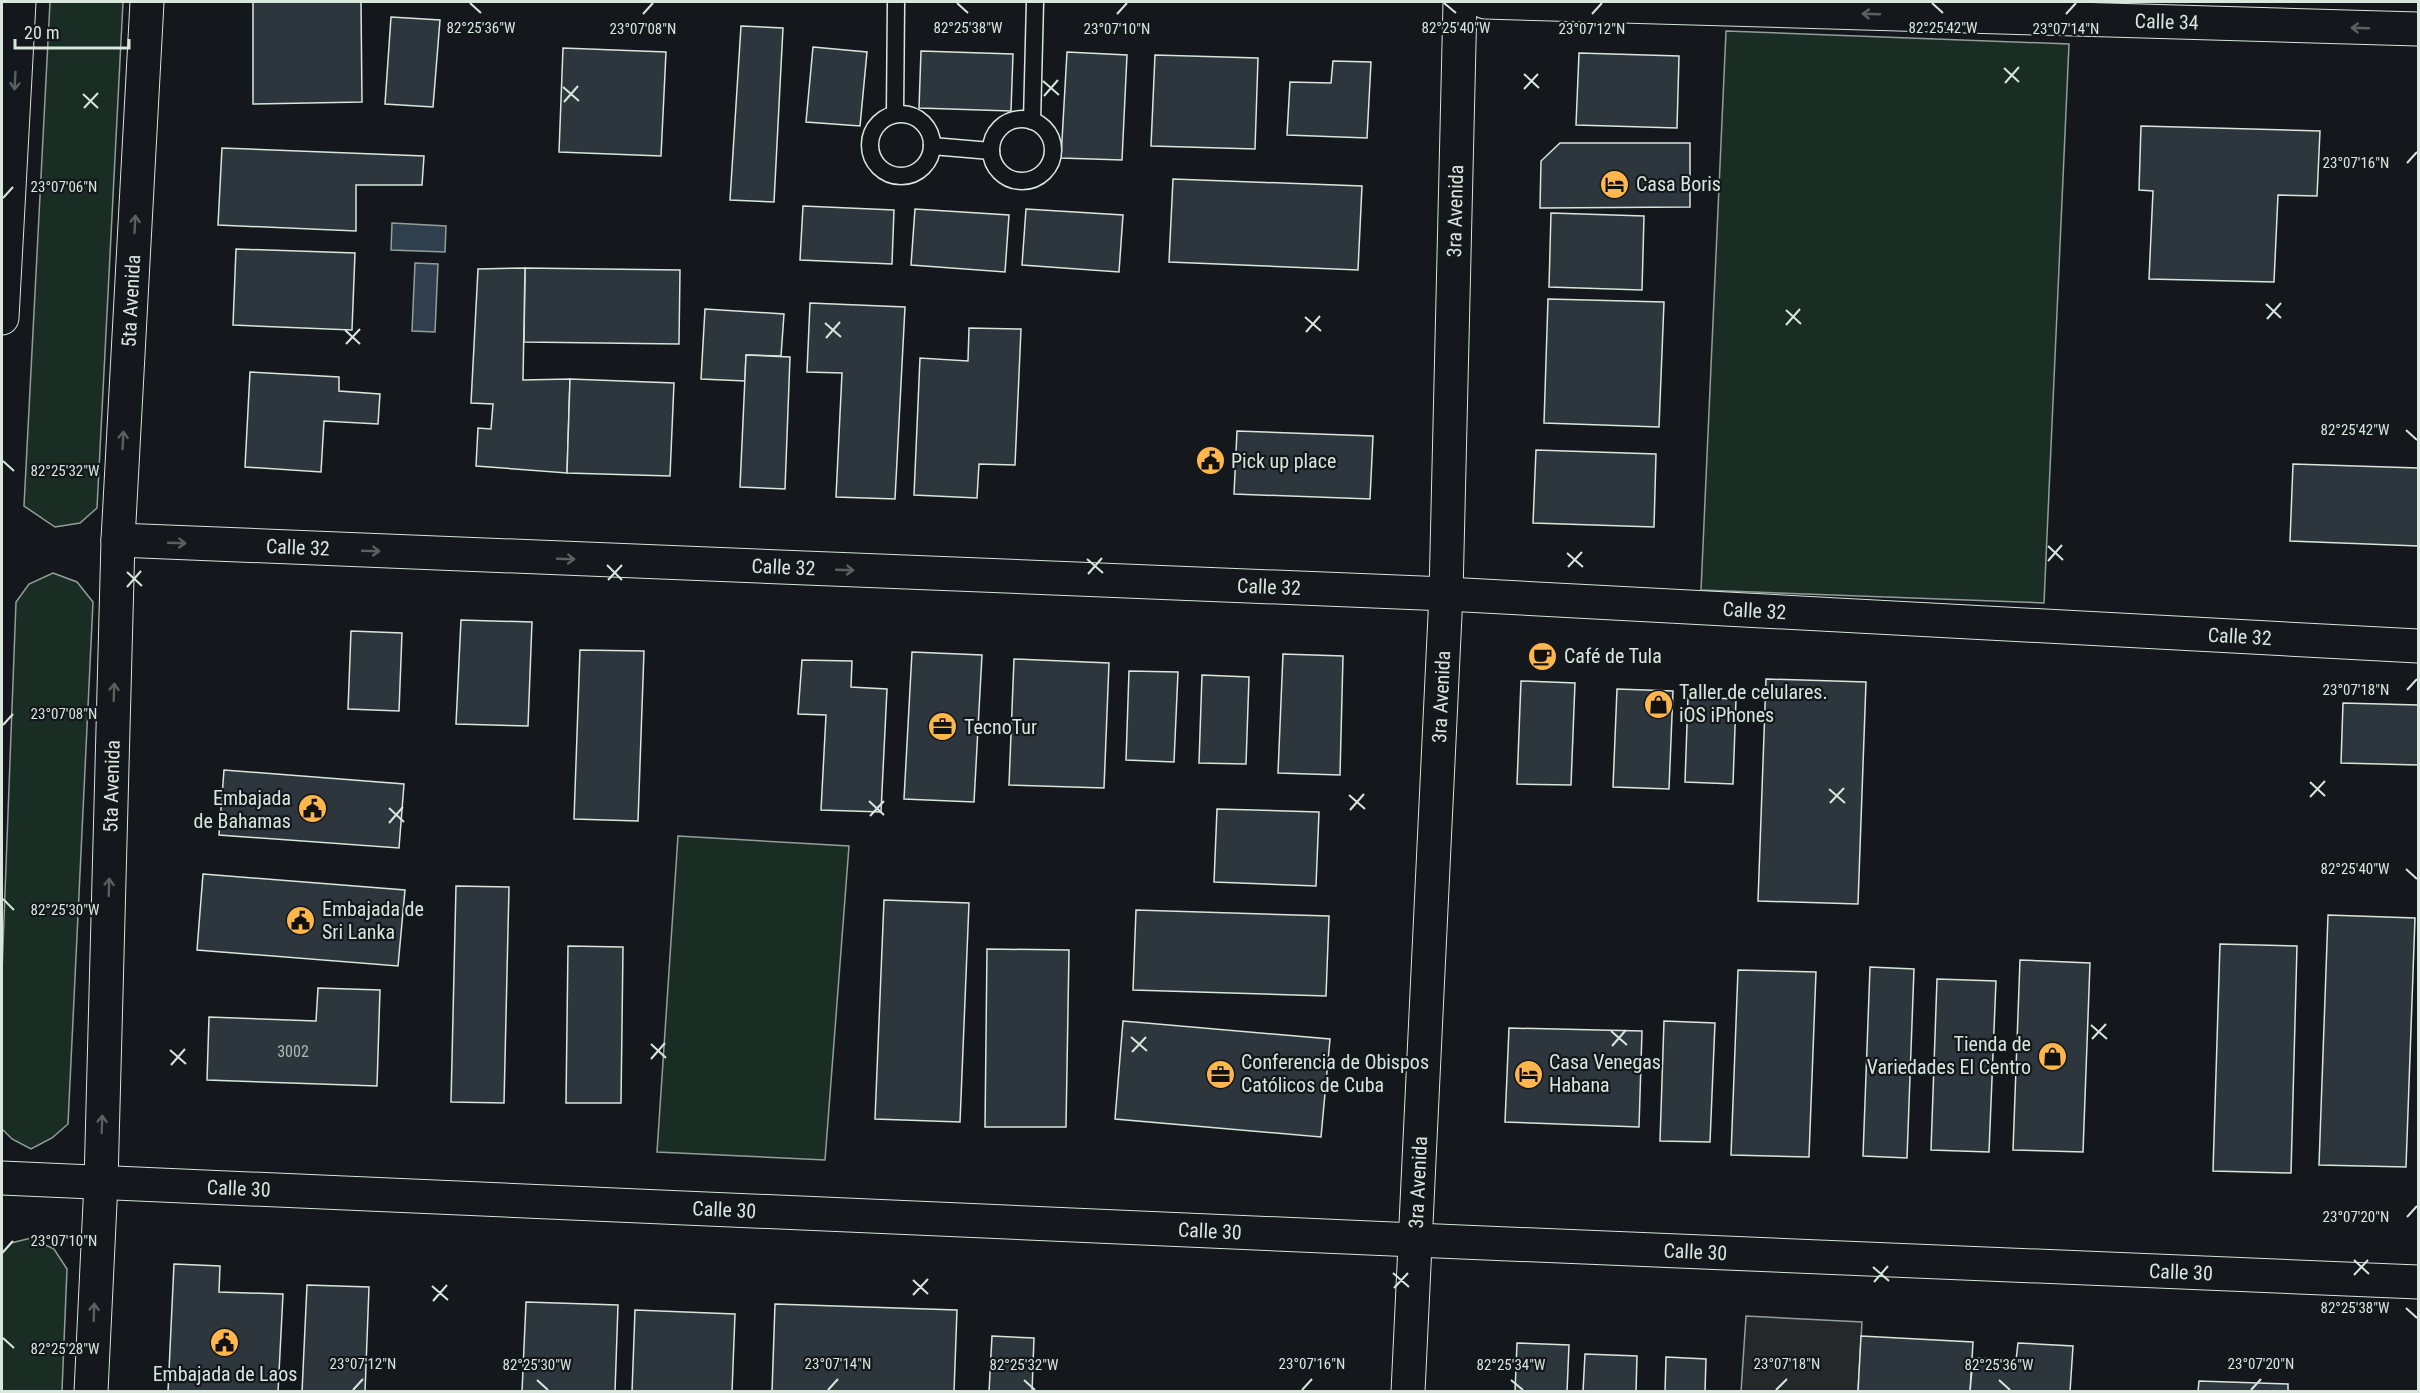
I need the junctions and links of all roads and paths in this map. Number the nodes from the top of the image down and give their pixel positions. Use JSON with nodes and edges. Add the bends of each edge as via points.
{"nodes":[{"id":1,"x":19,"y":2,"type":"edge"},
{"id":2,"x":147,"y":2,"type":"edge"},
{"id":3,"x":896,"y":2,"type":"edge"},
{"id":4,"x":1035,"y":2,"type":"edge"},
{"id":5,"x":1460,"y":2,"type":"edge"},
{"id":6,"x":1485,"y":2,"type":"edge"},
{"id":7,"x":2418,"y":30,"type":"edge"},
{"id":8,"x":895,"y":114,"type":"junction"},
{"id":9,"x":1032,"y":121,"type":"junction"},
{"id":10,"x":932,"y":146,"type":"junction"},
{"id":11,"x":991,"y":151,"type":"junction"},
{"id":12,"x":2,"y":318,"type":"edge"},
{"id":13,"x":118,"y":540,"type":"junction"},
{"id":14,"x":1446,"y":594,"type":"junction"},
{"id":15,"x":2418,"y":646,"type":"edge"},
{"id":16,"x":2,"y":1178,"type":"edge"},
{"id":17,"x":101,"y":1182,"type":"junction"},
{"id":18,"x":1415,"y":1240,"type":"junction"},
{"id":19,"x":2418,"y":1282,"type":"edge"},
{"id":20,"x":91,"y":1392,"type":"edge"},
{"id":21,"x":1408,"y":1392,"type":"edge"}],
"edges":[{"from":1,"to":12,"type":"main road","one_way":true},
{"from":13,"to":2,"type":"main road","name":"5ta Avenida","one_way":true},
{"from":3,"to":8,"type":"lane"},
{"from":4,"to":9,"type":"lane"},
{"from":5,"to":14,"type":"main road","name":"3ra Avenida"},
{"from":7,"to":6,"type":"main road","name":"Calle 34","one_way":true},
{"from":8,"to":10,"type":"lane","via":[[906,113],[924,123]]},
{"from":8,"to":10,"type":"lane","via":[[877,124],[869,144],[875,163],[883,170],[891,175],[912,174],[927,161]]},
{"from":9,"to":11,"type":"lane","via":[[1022,119],[1003,125],[996,132]]},
{"from":9,"to":11,"type":"lane","via":[[1042,126],[1052,144],[1049,164],[1043,173],[1034,179],[1013,180],[997,170]]},
{"from":10,"to":11,"type":"lane"},
{"from":13,"to":14,"type":"main road","name":"Calle 32","one_way":true},
{"from":17,"to":13,"type":"main road","name":"5ta Avenida","one_way":true},
{"from":14,"to":15,"type":"main road","name":"Calle 32"},
{"from":14,"to":18,"type":"main road","name":"3ra Avenida"},
{"from":16,"to":17,"type":"main road","name":"Calle 30"},
{"from":17,"to":18,"type":"main road","name":"Calle 30"},
{"from":20,"to":17,"type":"main road","name":"5ta Avenida","one_way":true},
{"from":18,"to":19,"type":"main road","name":"Calle 30"},
{"from":18,"to":21,"type":"main road","name":"3ra Avenida"}]}
